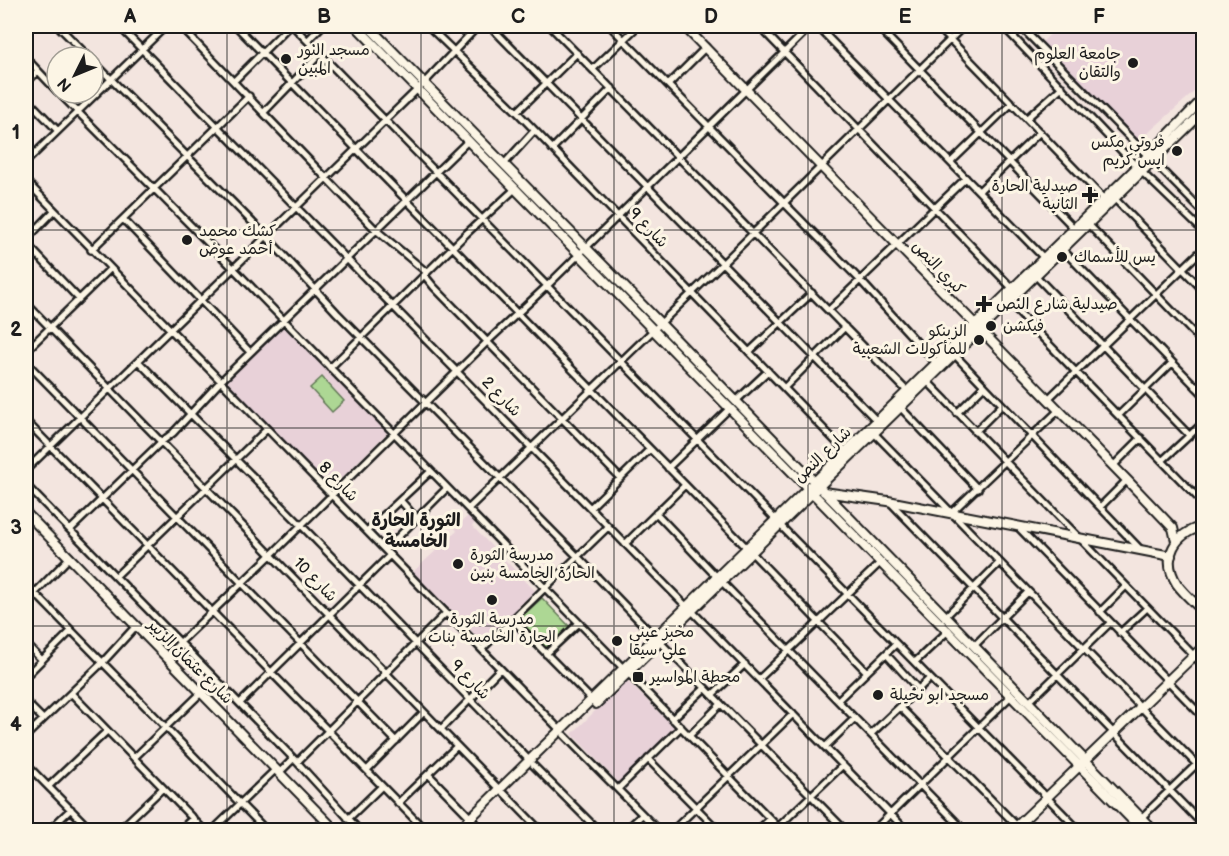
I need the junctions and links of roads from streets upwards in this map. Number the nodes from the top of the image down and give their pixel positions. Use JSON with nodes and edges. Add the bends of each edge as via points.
{"nodes":[{"id":1,"x":58,"y":26,"type":"edge"},
{"id":2,"x":119,"y":26,"type":"edge"},
{"id":3,"x":166,"y":26,"type":"edge"},
{"id":4,"x":180,"y":26,"type":"edge"},
{"id":5,"x":236,"y":26,"type":"edge"},
{"id":6,"x":289,"y":26,"type":"edge"},
{"id":7,"x":293,"y":26,"type":"edge"},
{"id":8,"x":322,"y":26,"type":"edge"},
{"id":9,"x":356,"y":26,"type":"edge"},
{"id":10,"x":368,"y":26,"type":"edge"},
{"id":11,"x":428,"y":26,"type":"edge"},
{"id":12,"x":478,"y":26,"type":"edge"},
{"id":13,"x":490,"y":26,"type":"edge"},
{"id":14,"x":550,"y":26,"type":"edge"},
{"id":15,"x":610,"y":26,"type":"edge"},
{"id":16,"x":638,"y":26,"type":"edge"},
{"id":17,"x":684,"y":26,"type":"edge"},
{"id":18,"x":759,"y":26,"type":"edge"},
{"id":19,"x":811,"y":26,"type":"edge"},
{"id":20,"x":817,"y":26,"type":"edge"},
{"id":21,"x":878,"y":26,"type":"edge"},
{"id":22,"x":937,"y":26,"type":"edge"},
{"id":23,"x":964,"y":26,"type":"edge"},
{"id":24,"x":1003,"y":26,"type":"edge"},
{"id":25,"x":1020,"y":26,"type":"edge"},
{"id":26,"x":950,"y":39,"type":"junction"},
{"id":27,"x":308,"y":40,"type":"junction"},
{"id":28,"x":624,"y":40,"type":"junction"},
{"id":29,"x":77,"y":45,"type":"edge"},
{"id":30,"x":706,"y":47,"type":"junction"},
{"id":31,"x":142,"y":49,"type":"junction"},
{"id":32,"x":453,"y":51,"type":"junction"},
{"id":33,"x":261,"y":52,"type":"junction"},
{"id":34,"x":785,"y":52,"type":"junction"},
{"id":35,"x":321,"y":53,"type":"junction"},
{"id":36,"x":577,"y":53,"type":"junction"},
{"id":37,"x":26,"y":58,"type":"edge"},
{"id":38,"x":593,"y":69,"type":"junction"},
{"id":39,"x":920,"y":69,"type":"junction"},
{"id":40,"x":38,"y":71,"type":"junction"},
{"id":41,"x":105,"y":75,"type":"edge"},
{"id":42,"x":45,"y":78,"type":"edge"},
{"id":43,"x":110,"y":80,"type":"junction"},
{"id":44,"x":234,"y":81,"type":"junction"},
{"id":45,"x":26,"y":83,"type":"edge"},
{"id":46,"x":424,"y":83,"type":"junction"},
{"id":47,"x":547,"y":83,"type":"junction"},
{"id":48,"x":292,"y":84,"type":"junction"},
{"id":49,"x":668,"y":85,"type":"junction"},
{"id":50,"x":1062,"y":87,"type":"junction"},
{"id":51,"x":612,"y":88,"type":"junction"},
{"id":52,"x":417,"y":89,"type":"junction"},
{"id":53,"x":747,"y":89,"type":"junction"},
{"id":54,"x":249,"y":96,"type":"junction"},
{"id":55,"x":26,"y":98,"type":"edge"},
{"id":56,"x":1203,"y":98,"type":"edge"},
{"id":57,"x":890,"y":99,"type":"junction"},
{"id":58,"x":1012,"y":103,"type":"junction"},
{"id":59,"x":72,"y":105,"type":"edge"},
{"id":60,"x":78,"y":111,"type":"junction"},
{"id":61,"x":1203,"y":111,"type":"edge"},
{"id":62,"x":264,"y":112,"type":"junction"},
{"id":63,"x":517,"y":112,"type":"junction"},
{"id":64,"x":1027,"y":118,"type":"junction"},
{"id":65,"x":581,"y":119,"type":"junction"},
{"id":66,"x":386,"y":120,"type":"junction"},
{"id":67,"x":710,"y":125,"type":"junction"},
{"id":68,"x":217,"y":127,"type":"junction"},
{"id":69,"x":860,"y":129,"type":"junction"},
{"id":70,"x":58,"y":131,"type":"junction"},
{"id":71,"x":534,"y":131,"type":"junction"},
{"id":72,"x":1040,"y":132,"type":"junction"},
{"id":73,"x":982,"y":133,"type":"junction"},
{"id":74,"x":469,"y":140,"type":"junction"},
{"id":75,"x":356,"y":148,"type":"junction"},
{"id":76,"x":552,"y":149,"type":"junction"},
{"id":77,"x":679,"y":155,"type":"junction"},
{"id":78,"x":187,"y":156,"type":"junction"},
{"id":79,"x":1150,"y":158,"type":"junction"},
{"id":80,"x":1010,"y":161,"type":"junction"},
{"id":81,"x":26,"y":162,"type":"edge"},
{"id":82,"x":951,"y":162,"type":"junction"},
{"id":83,"x":504,"y":164,"type":"junction"},
{"id":84,"x":822,"y":166,"type":"junction"},
{"id":85,"x":1139,"y":169,"type":"junction"},
{"id":86,"x":437,"y":170,"type":"junction"},
{"id":87,"x":326,"y":178,"type":"junction"},
{"id":88,"x":966,"y":178,"type":"junction"},
{"id":89,"x":26,"y":181,"type":"edge"},
{"id":90,"x":648,"y":186,"type":"junction"},
{"id":91,"x":516,"y":188,"type":"junction"},
{"id":92,"x":154,"y":189,"type":"junction"},
{"id":93,"x":979,"y":191,"type":"junction"},
{"id":94,"x":1114,"y":198,"type":"junction"},
{"id":95,"x":1104,"y":199,"type":"junction"},
{"id":96,"x":406,"y":201,"type":"junction"},
{"id":97,"x":785,"y":202,"type":"junction"},
{"id":98,"x":296,"y":207,"type":"junction"},
{"id":99,"x":936,"y":207,"type":"junction"},
{"id":100,"x":54,"y":211,"type":"junction"},
{"id":101,"x":1203,"y":213,"type":"edge"},
{"id":102,"x":617,"y":216,"type":"junction"},
{"id":103,"x":123,"y":219,"type":"junction"},
{"id":104,"x":482,"y":219,"type":"junction"},
{"id":105,"x":1088,"y":224,"type":"junction"},
{"id":106,"x":1074,"y":228,"type":"junction"},
{"id":107,"x":376,"y":230,"type":"junction"},
{"id":108,"x":1203,"y":232,"type":"edge"},
{"id":109,"x":754,"y":233,"type":"junction"},
{"id":110,"x":266,"y":236,"type":"junction"},
{"id":111,"x":26,"y":242,"type":"edge"},
{"id":112,"x":897,"y":244,"type":"junction"},
{"id":113,"x":452,"y":248,"type":"junction"},
{"id":114,"x":1203,"y":248,"type":"edge"},
{"id":115,"x":1062,"y":249,"type":"junction"},
{"id":116,"x":91,"y":250,"type":"junction"},
{"id":117,"x":582,"y":250,"type":"junction"},
{"id":118,"x":348,"y":258,"type":"junction"},
{"id":119,"x":1044,"y":258,"type":"junction"},
{"id":120,"x":724,"y":262,"type":"junction"},
{"id":121,"x":233,"y":268,"type":"junction"},
{"id":122,"x":110,"y":269,"type":"junction"},
{"id":123,"x":1182,"y":269,"type":"junction"},
{"id":124,"x":1035,"y":275,"type":"junction"},
{"id":125,"x":425,"y":276,"type":"junction"},
{"id":126,"x":860,"y":280,"type":"junction"},
{"id":127,"x":548,"y":285,"type":"junction"},
{"id":128,"x":1012,"y":288,"type":"junction"},
{"id":129,"x":315,"y":290,"type":"junction"},
{"id":130,"x":1203,"y":291,"type":"edge"},
{"id":131,"x":692,"y":293,"type":"junction"},
{"id":132,"x":812,"y":293,"type":"junction"},
{"id":133,"x":1156,"y":294,"type":"junction"},
{"id":134,"x":79,"y":299,"type":"junction"},
{"id":135,"x":201,"y":300,"type":"junction"},
{"id":136,"x":1008,"y":302,"type":"junction"},
{"id":137,"x":26,"y":303,"type":"edge"},
{"id":138,"x":394,"y":305,"type":"junction"},
{"id":139,"x":829,"y":310,"type":"junction"},
{"id":140,"x":518,"y":313,"type":"junction"},
{"id":141,"x":1129,"y":319,"type":"junction"},
{"id":142,"x":283,"y":320,"type":"junction"},
{"id":143,"x":781,"y":322,"type":"junction"},
{"id":144,"x":660,"y":323,"type":"junction"},
{"id":145,"x":49,"y":327,"type":"junction"},
{"id":146,"x":845,"y":327,"type":"junction"},
{"id":147,"x":977,"y":327,"type":"junction"},
{"id":148,"x":653,"y":329,"type":"junction"},
{"id":149,"x":170,"y":330,"type":"junction"},
{"id":150,"x":363,"y":338,"type":"junction"},
{"id":151,"x":487,"y":342,"type":"junction"},
{"id":152,"x":1203,"y":344,"type":"edge"},
{"id":153,"x":1102,"y":345,"type":"junction"},
{"id":154,"x":26,"y":351,"type":"edge"},
{"id":155,"x":250,"y":352,"type":"junction"},
{"id":156,"x":749,"y":352,"type":"junction"},
{"id":157,"x":954,"y":354,"type":"junction"},
{"id":158,"x":816,"y":357,"type":"junction"},
{"id":159,"x":621,"y":360,"type":"junction"},
{"id":160,"x":138,"y":361,"type":"junction"},
{"id":161,"x":26,"y":362,"type":"edge"},
{"id":162,"x":936,"y":363,"type":"junction"},
{"id":163,"x":1172,"y":363,"type":"junction"},
{"id":164,"x":330,"y":368,"type":"junction"},
{"id":165,"x":768,"y":371,"type":"junction"},
{"id":166,"x":1076,"y":371,"type":"junction"},
{"id":167,"x":458,"y":372,"type":"junction"},
{"id":168,"x":1203,"y":380,"type":"edge"},
{"id":169,"x":927,"y":381,"type":"junction"},
{"id":170,"x":220,"y":382,"type":"junction"},
{"id":171,"x":984,"y":386,"type":"junction"},
{"id":172,"x":1196,"y":387,"type":"junction"},
{"id":173,"x":784,"y":388,"type":"junction"},
{"id":174,"x":109,"y":389,"type":"junction"},
{"id":175,"x":592,"y":389,"type":"junction"},
{"id":176,"x":1146,"y":390,"type":"junction"},
{"id":177,"x":907,"y":391,"type":"junction"},
{"id":178,"x":1203,"y":395,"type":"edge"},
{"id":179,"x":1048,"y":399,"type":"junction"},
{"id":180,"x":426,"y":403,"type":"junction"},
{"id":181,"x":733,"y":404,"type":"junction"},
{"id":182,"x":1002,"y":405,"type":"junction"},
{"id":183,"x":900,"y":407,"type":"junction"},
{"id":184,"x":1059,"y":410,"type":"junction"},
{"id":185,"x":190,"y":413,"type":"junction"},
{"id":186,"x":957,"y":413,"type":"junction"},
{"id":187,"x":1119,"y":415,"type":"junction"},
{"id":188,"x":80,"y":418,"type":"junction"},
{"id":189,"x":562,"y":418,"type":"junction"},
{"id":190,"x":26,"y":421,"type":"edge"},
{"id":191,"x":1203,"y":422,"type":"edge"},
{"id":192,"x":879,"y":423,"type":"junction"},
{"id":193,"x":267,"y":429,"type":"junction"},
{"id":194,"x":874,"y":432,"type":"junction"},
{"id":195,"x":975,"y":432,"type":"junction"},
{"id":196,"x":394,"y":434,"type":"junction"},
{"id":197,"x":1190,"y":435,"type":"junction"},
{"id":198,"x":1032,"y":436,"type":"junction"},
{"id":199,"x":1141,"y":438,"type":"junction"},
{"id":200,"x":697,"y":439,"type":"junction"},
{"id":201,"x":161,"y":442,"type":"junction"},
{"id":202,"x":50,"y":446,"type":"junction"},
{"id":203,"x":531,"y":447,"type":"junction"},
{"id":204,"x":650,"y":449,"type":"junction"},
{"id":205,"x":846,"y":452,"type":"junction"},
{"id":206,"x":236,"y":460,"type":"junction"},
{"id":207,"x":1163,"y":460,"type":"junction"},
{"id":208,"x":1005,"y":463,"type":"junction"},
{"id":209,"x":1113,"y":466,"type":"junction"},
{"id":210,"x":668,"y":468,"type":"junction"},
{"id":211,"x":26,"y":470,"type":"edge"},
{"id":212,"x":131,"y":470,"type":"junction"},
{"id":213,"x":430,"y":472,"type":"junction"},
{"id":214,"x":500,"y":477,"type":"junction"},
{"id":215,"x":620,"y":478,"type":"junction"},
{"id":216,"x":1127,"y":480,"type":"junction"},
{"id":217,"x":26,"y":485,"type":"edge"},
{"id":218,"x":685,"y":485,"type":"junction"},
{"id":219,"x":206,"y":489,"type":"junction"},
{"id":220,"x":447,"y":489,"type":"junction"},
{"id":221,"x":816,"y":489,"type":"junction"},
{"id":222,"x":978,"y":489,"type":"junction"},
{"id":223,"x":331,"y":495,"type":"junction"},
{"id":224,"x":102,"y":499,"type":"junction"},
{"id":225,"x":400,"y":500,"type":"junction"},
{"id":226,"x":888,"y":501,"type":"junction"},
{"id":227,"x":1203,"y":504,"type":"edge"},
{"id":228,"x":1100,"y":507,"type":"junction"},
{"id":229,"x":590,"y":508,"type":"junction"},
{"id":230,"x":468,"y":509,"type":"junction"},
{"id":231,"x":26,"y":513,"type":"edge"},
{"id":232,"x":656,"y":513,"type":"junction"},
{"id":233,"x":952,"y":514,"type":"junction"},
{"id":234,"x":177,"y":517,"type":"junction"},
{"id":235,"x":416,"y":518,"type":"junction"},
{"id":236,"x":778,"y":522,"type":"junction"},
{"id":237,"x":301,"y":525,"type":"junction"},
{"id":238,"x":1203,"y":526,"type":"edge"},
{"id":239,"x":608,"y":527,"type":"junction"},
{"id":240,"x":1018,"y":527,"type":"junction"},
{"id":241,"x":1173,"y":528,"type":"junction"},
{"id":242,"x":70,"y":530,"type":"junction"},
{"id":243,"x":367,"y":531,"type":"junction"},
{"id":244,"x":1186,"y":532,"type":"junction"},
{"id":245,"x":1078,"y":538,"type":"junction"},
{"id":246,"x":1176,"y":541,"type":"junction"},
{"id":247,"x":625,"y":544,"type":"junction"},
{"id":248,"x":148,"y":547,"type":"junction"},
{"id":249,"x":1140,"y":549,"type":"junction"},
{"id":250,"x":385,"y":550,"type":"junction"},
{"id":251,"x":749,"y":550,"type":"junction"},
{"id":252,"x":271,"y":555,"type":"junction"},
{"id":253,"x":390,"y":555,"type":"junction"},
{"id":254,"x":577,"y":556,"type":"junction"},
{"id":255,"x":1171,"y":556,"type":"junction"},
{"id":256,"x":70,"y":557,"type":"junction"},
{"id":257,"x":880,"y":562,"type":"junction"},
{"id":258,"x":999,"y":563,"type":"junction"},
{"id":259,"x":116,"y":576,"type":"junction"},
{"id":260,"x":719,"y":579,"type":"junction"},
{"id":261,"x":242,"y":583,"type":"junction"},
{"id":262,"x":26,"y":584,"type":"edge"},
{"id":263,"x":358,"y":586,"type":"junction"},
{"id":264,"x":1126,"y":586,"type":"junction"},
{"id":265,"x":544,"y":589,"type":"junction"},
{"id":266,"x":973,"y":589,"type":"junction"},
{"id":267,"x":1028,"y":592,"type":"junction"},
{"id":268,"x":34,"y":593,"type":"junction"},
{"id":269,"x":848,"y":593,"type":"junction"},
{"id":270,"x":26,"y":602,"type":"edge"},
{"id":271,"x":689,"y":608,"type":"junction"},
{"id":272,"x":1147,"y":608,"type":"junction"},
{"id":273,"x":212,"y":612,"type":"junction"},
{"id":274,"x":1100,"y":612,"type":"junction"},
{"id":275,"x":1203,"y":612,"type":"edge"},
{"id":276,"x":446,"y":613,"type":"junction"},
{"id":277,"x":329,"y":614,"type":"junction"},
{"id":278,"x":946,"y":616,"type":"junction"},
{"id":279,"x":512,"y":619,"type":"junction"},
{"id":280,"x":1002,"y":619,"type":"junction"},
{"id":281,"x":819,"y":622,"type":"junction"},
{"id":282,"x":579,"y":623,"type":"junction"},
{"id":283,"x":1110,"y":623,"type":"junction"},
{"id":284,"x":954,"y":624,"type":"junction"},
{"id":285,"x":136,"y":626,"type":"junction"},
{"id":286,"x":948,"y":631,"type":"junction"},
{"id":287,"x":71,"y":632,"type":"junction"},
{"id":288,"x":1120,"y":633,"type":"junction"},
{"id":289,"x":657,"y":639,"type":"junction"},
{"id":290,"x":180,"y":642,"type":"junction"},
{"id":291,"x":26,"y":644,"type":"edge"},
{"id":292,"x":301,"y":644,"type":"junction"},
{"id":293,"x":416,"y":644,"type":"junction"},
{"id":294,"x":896,"y":644,"type":"junction"},
{"id":295,"x":975,"y":645,"type":"junction"},
{"id":296,"x":1203,"y":646,"type":"edge"},
{"id":297,"x":482,"y":649,"type":"junction"},
{"id":298,"x":1084,"y":649,"type":"junction"},
{"id":299,"x":789,"y":650,"type":"junction"},
{"id":300,"x":546,"y":654,"type":"junction"},
{"id":301,"x":886,"y":654,"type":"junction"},
{"id":302,"x":166,"y":656,"type":"junction"},
{"id":303,"x":1194,"y":656,"type":"junction"},
{"id":304,"x":42,"y":660,"type":"junction"},
{"id":305,"x":915,"y":662,"type":"junction"},
{"id":306,"x":102,"y":663,"type":"junction"},
{"id":307,"x":745,"y":664,"type":"junction"},
{"id":308,"x":1203,"y":666,"type":"edge"},
{"id":309,"x":500,"y":669,"type":"junction"},
{"id":310,"x":625,"y":671,"type":"junction"},
{"id":311,"x":272,"y":672,"type":"junction"},
{"id":312,"x":867,"y":672,"type":"junction"},
{"id":313,"x":386,"y":674,"type":"junction"},
{"id":314,"x":1057,"y":675,"type":"junction"},
{"id":315,"x":26,"y":676,"type":"edge"},
{"id":316,"x":930,"y":678,"type":"junction"},
{"id":317,"x":759,"y":679,"type":"junction"},
{"id":318,"x":1167,"y":681,"type":"junction"},
{"id":319,"x":705,"y":688,"type":"junction"},
{"id":320,"x":918,"y":689,"type":"junction"},
{"id":321,"x":202,"y":692,"type":"junction"},
{"id":322,"x":71,"y":693,"type":"junction"},
{"id":323,"x":712,"y":695,"type":"junction"},
{"id":324,"x":1011,"y":696,"type":"junction"},
{"id":325,"x":470,"y":700,"type":"junction"},
{"id":326,"x":592,"y":700,"type":"junction"},
{"id":327,"x":838,"y":700,"type":"junction"},
{"id":328,"x":26,"y":702,"type":"edge"},
{"id":329,"x":357,"y":702,"type":"junction"},
{"id":330,"x":1029,"y":702,"type":"junction"},
{"id":331,"x":240,"y":704,"type":"junction"},
{"id":332,"x":721,"y":704,"type":"junction"},
{"id":333,"x":900,"y":707,"type":"junction"},
{"id":334,"x":1140,"y":707,"type":"junction"},
{"id":335,"x":424,"y":712,"type":"junction"},
{"id":336,"x":794,"y":714,"type":"junction"},
{"id":337,"x":672,"y":718,"type":"junction"},
{"id":338,"x":855,"y":718,"type":"junction"},
{"id":339,"x":1203,"y":718,"type":"edge"},
{"id":340,"x":43,"y":719,"type":"junction"},
{"id":341,"x":681,"y":727,"type":"junction"},
{"id":342,"x":166,"y":728,"type":"junction"},
{"id":343,"x":980,"y":728,"type":"junction"},
{"id":344,"x":441,"y":729,"type":"junction"},
{"id":345,"x":107,"y":731,"type":"junction"},
{"id":346,"x":328,"y":731,"type":"junction"},
{"id":347,"x":562,"y":733,"type":"junction"},
{"id":348,"x":1113,"y":733,"type":"junction"},
{"id":349,"x":871,"y":734,"type":"junction"},
{"id":350,"x":26,"y":736,"type":"edge"},
{"id":351,"x":689,"y":736,"type":"junction"},
{"id":352,"x":396,"y":741,"type":"junction"},
{"id":353,"x":457,"y":746,"type":"junction"},
{"id":354,"x":762,"y":747,"type":"junction"},
{"id":355,"x":825,"y":747,"type":"junction"},
{"id":356,"x":950,"y":757,"type":"junction"},
{"id":357,"x":1203,"y":757,"type":"edge"},
{"id":358,"x":134,"y":758,"type":"junction"},
{"id":359,"x":648,"y":759,"type":"junction"},
{"id":360,"x":295,"y":761,"type":"junction"},
{"id":361,"x":531,"y":763,"type":"junction"},
{"id":362,"x":1082,"y":763,"type":"junction"},
{"id":363,"x":26,"y":764,"type":"edge"},
{"id":364,"x":1196,"y":764,"type":"junction"},
{"id":365,"x":843,"y":765,"type":"junction"},
{"id":366,"x":367,"y":770,"type":"junction"},
{"id":367,"x":278,"y":771,"type":"junction"},
{"id":368,"x":1203,"y":772,"type":"edge"},
{"id":369,"x":428,"y":774,"type":"junction"},
{"id":370,"x":730,"y":777,"type":"junction"},
{"id":371,"x":920,"y":785,"type":"junction"},
{"id":372,"x":49,"y":786,"type":"junction"},
{"id":373,"x":382,"y":786,"type":"junction"},
{"id":374,"x":163,"y":788,"type":"junction"},
{"id":375,"x":618,"y":789,"type":"junction"},
{"id":376,"x":1170,"y":791,"type":"junction"},
{"id":377,"x":502,"y":792,"type":"junction"},
{"id":378,"x":811,"y":795,"type":"junction"},
{"id":379,"x":1047,"y":797,"type":"junction"},
{"id":380,"x":398,"y":803,"type":"junction"},
{"id":381,"x":240,"y":804,"type":"junction"},
{"id":382,"x":71,"y":809,"type":"junction"},
{"id":383,"x":697,"y":809,"type":"junction"},
{"id":384,"x":891,"y":814,"type":"junction"},
{"id":385,"x":642,"y":815,"type":"junction"},
{"id":386,"x":193,"y":818,"type":"junction"},
{"id":387,"x":1141,"y":818,"type":"junction"},
{"id":388,"x":348,"y":819,"type":"junction"},
{"id":389,"x":770,"y":819,"type":"junction"},
{"id":390,"x":473,"y":820,"type":"junction"},
{"id":391,"x":327,"y":822,"type":"junction"},
{"id":392,"x":1203,"y":826,"type":"edge"},
{"id":393,"x":26,"y":827,"type":"edge"},
{"id":394,"x":355,"y":829,"type":"edge"},
{"id":395,"x":780,"y":829,"type":"edge"},
{"id":396,"x":1017,"y":829,"type":"edge"},
{"id":397,"x":29,"y":831,"type":"edge"},
{"id":398,"x":49,"y":831,"type":"edge"},
{"id":399,"x":91,"y":831,"type":"edge"},
{"id":400,"x":119,"y":831,"type":"edge"},
{"id":401,"x":180,"y":831,"type":"edge"},
{"id":402,"x":204,"y":831,"type":"edge"},
{"id":403,"x":213,"y":831,"type":"edge"},
{"id":404,"x":266,"y":831,"type":"edge"},
{"id":405,"x":320,"y":831,"type":"edge"},
{"id":406,"x":335,"y":831,"type":"edge"},
{"id":407,"x":425,"y":831,"type":"edge"},
{"id":408,"x":459,"y":831,"type":"edge"},
{"id":409,"x":466,"y":831,"type":"edge"},
{"id":410,"x":482,"y":831,"type":"edge"},
{"id":411,"x":540,"y":831,"type":"edge"},
{"id":412,"x":598,"y":831,"type":"edge"},
{"id":413,"x":626,"y":831,"type":"edge"},
{"id":414,"x":658,"y":831,"type":"edge"},
{"id":415,"x":674,"y":831,"type":"edge"},
{"id":416,"x":718,"y":831,"type":"edge"},
{"id":417,"x":758,"y":831,"type":"edge"},
{"id":418,"x":845,"y":831,"type":"edge"},
{"id":419,"x":874,"y":831,"type":"edge"},
{"id":420,"x":906,"y":831,"type":"edge"},
{"id":421,"x":964,"y":831,"type":"edge"},
{"id":422,"x":1079,"y":831,"type":"edge"},
{"id":423,"x":1142,"y":831,"type":"edge"},
{"id":424,"x":1153,"y":831,"type":"edge"}],
"edges":[{"from":1,"to":29,"type":"street"},
{"from":2,"to":31,"type":"street","name":"شارع 2"},
{"from":3,"to":31,"type":"street"},
{"from":4,"to":44,"type":"street"},
{"from":5,"to":33,"type":"street"},
{"from":6,"to":33,"type":"street"},
{"from":7,"to":27,"type":"street"},
{"from":8,"to":27,"type":"street"},
{"from":9,"to":52,"type":"street"},
{"from":10,"to":46,"type":"street"},
{"from":11,"to":32,"type":"street","name":"شارع 9"},
{"from":12,"to":32,"type":"street"},
{"from":13,"to":47,"type":"street"},
{"from":14,"to":36,"type":"street"},
{"from":15,"to":28,"type":"street"},
{"from":16,"to":28,"type":"street"},
{"from":17,"to":30,"type":"street","name":"كبري النص"},
{"from":18,"to":34,"type":"street"},
{"from":19,"to":34,"type":"street"},
{"from":20,"to":57,"type":"street"},
{"from":21,"to":39,"type":"street"},
{"from":22,"to":26,"type":"street"},
{"from":23,"to":26,"type":"street"},
{"from":24,"to":50,"type":"street"},
{"from":25,"to":79,"type":"street"},
{"from":26,"to":39,"type":"street"},
{"from":26,"to":58,"type":"street"},
{"from":27,"to":35,"type":"street"},
{"from":28,"to":38,"type":"street"},
{"from":28,"to":49,"type":"street"},
{"from":30,"to":49,"type":"street"},
{"from":30,"to":53,"type":"street","name":"كبري النص"},
{"from":31,"to":43,"type":"street"},
{"from":31,"to":68,"type":"street","name":"شارع 2"},
{"from":32,"to":46,"type":"street"},
{"from":32,"to":63,"type":"street","name":"شارع 9"},
{"from":33,"to":44,"type":"street"},
{"from":33,"to":48,"type":"street"},
{"from":34,"to":53,"type":"street"},
{"from":34,"to":69,"type":"street"},
{"from":35,"to":48,"type":"street"},
{"from":35,"to":66,"type":"street"},
{"from":36,"to":38,"type":"street"},
{"from":36,"to":47,"type":"street"},
{"from":37,"to":40,"type":"street"},
{"from":38,"to":51,"type":"street"},
{"from":39,"to":57,"type":"street"},
{"from":39,"to":73,"type":"street"},
{"from":40,"to":42,"type":"street"},
{"from":40,"to":45,"type":"street"},
{"from":41,"to":43,"type":"street"},
{"from":43,"to":60,"type":"street"},
{"from":43,"to":78,"type":"street"},
{"from":44,"to":54,"type":"street"},
{"from":46,"to":52,"type":"street"},
{"from":46,"to":83,"type":"street"},
{"from":47,"to":63,"type":"street"},
{"from":47,"to":65,"type":"street"},
{"from":48,"to":62,"type":"street"},
{"from":48,"to":75,"type":"street"},
{"from":49,"to":67,"type":"street"},
{"from":50,"to":64,"type":"street"},
{"from":50,"to":85,"type":"street"},
{"from":51,"to":65,"type":"street"},
{"from":51,"to":77,"type":"street"},
{"from":52,"to":66,"type":"street"},
{"from":52,"to":74,"type":"street"},
{"from":53,"to":67,"type":"street"},
{"from":53,"to":84,"type":"street","name":"كبري النص"},
{"from":54,"to":62,"type":"street"},
{"from":54,"to":68,"type":"street"},
{"from":55,"to":70,"type":"street"},
{"from":56,"to":79,"type":"street","name":"شارع النص"},
{"from":57,"to":69,"type":"street"},
{"from":57,"to":82,"type":"street"},
{"from":58,"to":64,"type":"street"},
{"from":58,"to":73,"type":"street"},
{"from":59,"to":60,"type":"street"},
{"from":60,"to":70,"type":"street"},
{"from":60,"to":92,"type":"street"},
{"from":61,"to":79,"type":"street","name":"شارع النص"},
{"from":62,"to":87,"type":"street"},
{"from":63,"to":71,"type":"street","name":"شارع 9"},
{"from":64,"to":72,"type":"street"},
{"from":65,"to":76,"type":"street"},
{"from":65,"to":90,"type":"street"},
{"from":66,"to":75,"type":"street"},
{"from":66,"to":86,"type":"street"},
{"from":67,"to":77,"type":"street"},
{"from":67,"to":97,"type":"street"},
{"from":68,"to":78,"type":"street"},
{"from":68,"to":98,"type":"street","name":"شارع 2"},
{"from":69,"to":84,"type":"street"},
{"from":69,"to":99,"type":"street"},
{"from":70,"to":81,"type":"street"},
{"from":71,"to":76,"type":"street","name":"شارع 9"},
{"from":71,"to":83,"type":"street"},
{"from":72,"to":80,"type":"street"},
{"from":72,"to":95,"type":"street"},
{"from":73,"to":80,"type":"street"},
{"from":73,"to":82,"type":"street"},
{"from":74,"to":86,"type":"street"},
{"from":74,"to":91,"type":"street"},
{"from":75,"to":87,"type":"street"},
{"from":75,"to":96,"type":"street"},
{"from":76,"to":102,"type":"street","name":"شارع 9"},
{"from":77,"to":90,"type":"street"},
{"from":77,"to":109,"type":"street"},
{"from":78,"to":92,"type":"street"},
{"from":78,"to":110,"type":"street"},
{"from":79,"to":85,"type":"street","name":"شارع النص"},
{"from":79,"to":101,"type":"street"},
{"from":80,"to":93,"type":"street"},
{"from":80,"to":106,"type":"street"},
{"from":82,"to":88,"type":"street"},
{"from":83,"to":117,"type":"street"},
{"from":84,"to":97,"type":"street"},
{"from":84,"to":112,"type":"street","name":"كبري النص"},
{"from":85,"to":94,"type":"street","name":"شارع النص"},
{"from":85,"to":95,"type":"street","name":"شارع النص"},
{"from":85,"to":108,"type":"street"},
{"from":86,"to":96,"type":"street"},
{"from":86,"to":104,"type":"street"},
{"from":87,"to":98,"type":"street"},
{"from":87,"to":107,"type":"street"},
{"from":88,"to":93,"type":"street"},
{"from":88,"to":99,"type":"street"},
{"from":89,"to":100,"type":"street","name":"شارع 8"},
{"from":90,"to":102,"type":"street"},
{"from":90,"to":120,"type":"street"},
{"from":91,"to":104,"type":"street"},
{"from":91,"to":117,"type":"street"},
{"from":92,"to":103,"type":"street"},
{"from":92,"to":121,"type":"street"},
{"from":93,"to":119,"type":"street"},
{"from":94,"to":105,"type":"street","name":"شارع النص"},
{"from":94,"to":123,"type":"street"},
{"from":95,"to":106,"type":"street","name":"شارع النص"},
{"from":96,"to":107,"type":"street"},
{"from":96,"to":113,"type":"street"},
{"from":97,"to":109,"type":"street"},
{"from":97,"to":126,"type":"street"},
{"from":98,"to":110,"type":"street"},
{"from":98,"to":118,"type":"street","name":"شارع 2"},
{"from":99,"to":112,"type":"street"},
{"from":99,"to":128,"type":"street"},
{"from":100,"to":111,"type":"street"},
{"from":100,"to":116,"type":"street","name":"شارع 8"},
{"from":102,"to":117,"type":"street"},
{"from":102,"to":131,"type":"street","name":"شارع 9"},
{"from":103,"to":116,"type":"street"},
{"from":103,"to":135,"type":"street"},
{"from":104,"to":113,"type":"street"},
{"from":104,"to":127,"type":"street"},
{"from":105,"to":115,"type":"street","name":"شارع النص"},
{"from":105,"to":133,"type":"street"},
{"from":106,"to":119,"type":"street","name":"شارع النص"},
{"from":107,"to":118,"type":"street"},
{"from":107,"to":125,"type":"street","via":[[425,271]]},
{"from":109,"to":120,"type":"street"},
{"from":109,"to":132,"type":"street"},
{"from":110,"to":121,"type":"street"},
{"from":110,"to":129,"type":"street"},
{"from":111,"to":134,"type":"street"},
{"from":112,"to":126,"type":"street"},
{"from":112,"to":147,"type":"street","name":"كبري النص"},
{"from":113,"to":125,"type":"street"},
{"from":113,"to":140,"type":"street"},
{"from":114,"to":123,"type":"street"},
{"from":115,"to":124,"type":"street","name":"شارع النص"},
{"from":115,"to":141,"type":"street"},
{"from":116,"to":122,"type":"street","name":"شارع 8"},
{"from":117,"to":127,"type":"street"},
{"from":117,"to":144,"type":"street"},
{"from":117,"to":148,"type":"street"},
{"from":118,"to":129,"type":"street"},
{"from":118,"to":138,"type":"street","name":"شارع 2"},
{"from":119,"to":128,"type":"street","name":"شارع النص"},
{"from":120,"to":131,"type":"street"},
{"from":120,"to":143,"type":"street"},
{"from":121,"to":135,"type":"street"},
{"from":121,"to":142,"type":"street"},
{"from":122,"to":134,"type":"street"},
{"from":122,"to":149,"type":"street","name":"شارع 8"},
{"from":123,"to":130,"type":"street"},
{"from":123,"to":133,"type":"street"},
{"from":124,"to":136,"type":"street","name":"شارع النص"},
{"from":124,"to":153,"type":"street"},
{"from":125,"to":138,"type":"street"},
{"from":125,"to":151,"type":"street"},
{"from":126,"to":139,"type":"street"},
{"from":126,"to":162,"type":"street"},
{"from":127,"to":140,"type":"street"},
{"from":127,"to":159,"type":"street"},
{"from":128,"to":147,"type":"street","name":"شارع النص"},
{"from":129,"to":142,"type":"street"},
{"from":129,"to":150,"type":"street"},
{"from":131,"to":144,"type":"street"},
{"from":131,"to":156,"type":"street","name":"شارع 9"},
{"from":132,"to":139,"type":"street"},
{"from":132,"to":143,"type":"street"},
{"from":133,"to":141,"type":"street"},
{"from":133,"to":152,"type":"street"},
{"from":134,"to":145,"type":"street"},
{"from":135,"to":149,"type":"street"},
{"from":135,"to":155,"type":"street"},
{"from":136,"to":147,"type":"street","name":"شارع النص"},
{"from":136,"to":166,"type":"street"},
{"from":137,"to":145,"type":"street","name":"شارع 10"},
{"from":138,"to":150,"type":"street"},
{"from":138,"to":167,"type":"street","name":"شارع 2"},
{"from":139,"to":146,"type":"street"},
{"from":140,"to":151,"type":"street"},
{"from":140,"to":175,"type":"street"},
{"from":141,"to":153,"type":"street"},
{"from":141,"to":163,"type":"street"},
{"from":142,"to":155,"type":"street"},
{"from":142,"to":164,"type":"street"},
{"from":143,"to":156,"type":"street"},
{"from":143,"to":158,"type":"street"},
{"from":144,"to":148,"type":"street"},
{"from":144,"to":181,"type":"street"},
{"from":145,"to":154,"type":"street"},
{"from":145,"to":174,"type":"street","name":"شارع 10"},
{"from":146,"to":158,"type":"street"},
{"from":146,"to":177,"type":"street"},
{"from":147,"to":157,"type":"street","name":"شارع النص"},
{"from":147,"to":162,"type":"street","name":"شارع النص"},
{"from":147,"to":179,"type":"street","name":"كبري النص"},
{"from":148,"to":159,"type":"street"},
{"from":148,"to":181,"type":"street"},
{"from":149,"to":160,"type":"street"},
{"from":149,"to":170,"type":"street","name":"شارع 8"},
{"from":150,"to":164,"type":"street"},
{"from":150,"to":180,"type":"street"},
{"from":151,"to":167,"type":"street"},
{"from":151,"to":189,"type":"street"},
{"from":153,"to":166,"type":"street"},
{"from":153,"to":176,"type":"street"},
{"from":155,"to":170,"type":"street"},
{"from":156,"to":165,"type":"street","name":"شارع 9"},
{"from":157,"to":169,"type":"street","name":"شارع النص"},
{"from":157,"to":171,"type":"street"},
{"from":158,"to":173,"type":"street"},
{"from":158,"to":192,"type":"street"},
{"from":159,"to":175,"type":"street"},
{"from":159,"to":200,"type":"street"},
{"from":160,"to":174,"type":"street"},
{"from":160,"to":185,"type":"street","name":"شارع 9"},
{"from":161,"to":188,"type":"street"},
{"from":162,"to":177,"type":"street","name":"شارع النص"},
{"from":163,"to":172,"type":"street"},
{"from":163,"to":176,"type":"street"},
{"from":164,"to":196,"type":"street"},
{"from":165,"to":173,"type":"street","name":"شارع 9"},
{"from":165,"to":181,"type":"street"},
{"from":166,"to":179,"type":"street"},
{"from":166,"to":187,"type":"street"},
{"from":167,"to":180,"type":"street"},
{"from":167,"to":203,"type":"street","name":"شارع 2"},
{"from":168,"to":172,"type":"street"},
{"from":169,"to":183,"type":"street","name":"شارع النص"},
{"from":169,"to":186,"type":"street"},
{"from":170,"to":185,"type":"street"},
{"from":170,"to":193,"type":"street","name":"شارع 8"},
{"from":171,"to":182,"type":"street"},
{"from":171,"to":186,"type":"street"},
{"from":172,"to":178,"type":"street"},
{"from":173,"to":205,"type":"street","name":"شارع 9"},
{"from":174,"to":188,"type":"street"},
{"from":174,"to":201,"type":"street","name":"شارع 10"},
{"from":175,"to":189,"type":"street"},
{"from":175,"to":204,"type":"street"},
{"from":176,"to":187,"type":"street"},
{"from":176,"to":197,"type":"street"},
{"from":177,"to":192,"type":"street","name":"شارع النص"},
{"from":179,"to":184,"type":"street","name":"كبري النص"},
{"from":180,"to":196,"type":"street"},
{"from":180,"to":214,"type":"street"},
{"from":181,"to":200,"type":"street"},
{"from":181,"to":221,"type":"street"},
{"from":182,"to":195,"type":"street"},
{"from":182,"to":198,"type":"street"},
{"from":183,"to":192,"type":"street","name":"شارع النص"},
{"from":183,"to":222,"type":"street"},
{"from":184,"to":198,"type":"street"},
{"from":184,"to":209,"type":"street","name":"كبري النص"},
{"from":185,"to":201,"type":"street"},
{"from":185,"to":206,"type":"street","name":"شارع 9"},
{"from":186,"to":195,"type":"street"},
{"from":187,"to":199,"type":"street"},
{"from":188,"to":202,"type":"street"},
{"from":188,"to":212,"type":"street"},
{"from":189,"to":203,"type":"street"},
{"from":189,"to":215,"type":"street"},
{"from":190,"to":202,"type":"street"},
{"from":191,"to":197,"type":"street"},
{"from":192,"to":194,"type":"street","name":"شارع النص"},
{"from":192,"to":205,"type":"street","name":"شارع النص"},
{"from":193,"to":206,"type":"street"},
{"from":193,"to":223,"type":"street","name":"شارع 8"},
{"from":194,"to":221,"type":"street","name":"شارع النص"},
{"from":194,"to":233,"type":"street"},
{"from":195,"to":208,"type":"street"},
{"from":196,"to":213,"type":"street"},
{"from":196,"to":223,"type":"street"},
{"from":197,"to":207,"type":"street"},
{"from":198,"to":208,"type":"street"},
{"from":198,"to":228,"type":"street"},
{"from":199,"to":207,"type":"street"},
{"from":199,"to":209,"type":"street"},
{"from":200,"to":210,"type":"street"},
{"from":200,"to":236,"type":"street"},
{"from":201,"to":212,"type":"street"},
{"from":201,"to":219,"type":"street","name":"شارع 10"},
{"from":202,"to":211,"type":"street"},
{"from":202,"to":224,"type":"street"},
{"from":203,"to":214,"type":"street"},
{"from":203,"to":229,"type":"street","name":"شارع 2"},
{"from":204,"to":210,"type":"street"},
{"from":204,"to":215,"type":"street"},
{"from":205,"to":221,"type":"street","name":"شارع النص"},
{"from":206,"to":219,"type":"street"},
{"from":206,"to":237,"type":"street","name":"شارع 9"},
{"from":207,"to":227,"type":"street"},
{"from":208,"to":222,"type":"street"},
{"from":208,"to":245,"type":"street"},
{"from":209,"to":216,"type":"street","name":"كبري النص"},
{"from":210,"to":218,"type":"street"},
{"from":212,"to":224,"type":"street"},
{"from":212,"to":234,"type":"street"},
{"from":213,"to":220,"type":"street"},
{"from":213,"to":225,"type":"street"},
{"from":214,"to":230,"type":"street"},
{"from":214,"to":254,"type":"street"},
{"from":215,"to":229,"type":"street"},
{"from":216,"to":228,"type":"street"},
{"from":216,"to":241,"type":"street","name":"كبري النص"},
{"from":217,"to":242,"type":"street"},
{"from":218,"to":232,"type":"street"},
{"from":218,"to":251,"type":"street"},
{"from":219,"to":234,"type":"street"},
{"from":219,"to":252,"type":"street","name":"شارع 10"},
{"from":220,"to":230,"type":"street"},
{"from":220,"to":235,"type":"street"},
{"from":221,"to":226,"type":"street"},
{"from":221,"to":236,"type":"street","name":"شارع النص"},
{"from":221,"to":257,"type":"street"},
{"from":221,"to":278,"type":"street"},
{"from":222,"to":233,"type":"street"},
{"from":223,"to":237,"type":"street"},
{"from":223,"to":243,"type":"street","name":"شارع 8"},
{"from":224,"to":242,"type":"street"},
{"from":224,"to":248,"type":"street"},
{"from":225,"to":235,"type":"street"},
{"from":225,"to":243,"type":"street"},
{"from":226,"to":233,"type":"street"},
{"from":226,"to":266,"type":"street"},
{"from":228,"to":249,"type":"street"},
{"from":229,"to":239,"type":"street","name":"شارع 2"},
{"from":230,"to":265,"type":"street"},
{"from":231,"to":256,"type":"street","name":"شارع عثمان الزبير"},
{"from":232,"to":247,"type":"street"},
{"from":232,"to":260,"type":"street"},
{"from":233,"to":240,"type":"street"},
{"from":233,"to":258,"type":"street"},
{"from":234,"to":248,"type":"street"},
{"from":234,"to":261,"type":"street"},
{"from":235,"to":250,"type":"street"},
{"from":236,"to":251,"type":"street","name":"شارع النص"},
{"from":236,"to":269,"type":"street"},
{"from":237,"to":252,"type":"street"},
{"from":237,"to":263,"type":"street","name":"شارع 9"},
{"from":238,"to":244,"type":"street"},
{"from":239,"to":247,"type":"street","name":"شارع 2"},
{"from":239,"to":254,"type":"street"},
{"from":240,"to":245,"type":"street"},
{"from":240,"to":274,"type":"street"},
{"from":241,"to":244,"type":"street"},
{"from":241,"to":246,"type":"street"},
{"from":242,"to":259,"type":"street"},
{"from":243,"to":250,"type":"street","name":"شارع 8"},
{"from":244,"to":246,"type":"street"},
{"from":245,"to":249,"type":"street"},
{"from":245,"to":264,"type":"street"},
{"from":246,"to":255,"type":"street"},
{"from":247,"to":271,"type":"street","name":"شارع 2"},
{"from":248,"to":259,"type":"street"},
{"from":248,"to":273,"type":"street"},
{"from":249,"to":255,"type":"street"},
{"from":250,"to":253,"type":"street","name":"شارع 8"},
{"from":251,"to":260,"type":"street","name":"شارع النص"},
{"from":251,"to":281,"type":"street"},
{"from":252,"to":261,"type":"street"},
{"from":252,"to":277,"type":"street","name":"شارع 10"},
{"from":253,"to":263,"type":"street"},
{"from":253,"to":276,"type":"street","name":"شارع 8"},
{"from":254,"to":265,"type":"street"},
{"from":254,"to":289,"type":"street"},
{"from":255,"to":275,"type":"street","via":[[1176,582]]},
{"from":256,"to":268,"type":"street"},
{"from":256,"to":285,"type":"street","name":"شارع عثمان الزبير"},
{"from":257,"to":269,"type":"street"},
{"from":257,"to":286,"type":"street"},
{"from":258,"to":266,"type":"street"},
{"from":258,"to":267,"type":"street"},
{"from":259,"to":290,"type":"street"},
{"from":260,"to":271,"type":"street","name":"شارع النص"},
{"from":260,"to":299,"type":"street"},
{"from":261,"to":273,"type":"street"},
{"from":261,"to":292,"type":"street"},
{"from":262,"to":268,"type":"street"},
{"from":263,"to":277,"type":"street"},
{"from":263,"to":293,"type":"street","name":"شارع 9"},
{"from":264,"to":272,"type":"street"},
{"from":264,"to":274,"type":"street"},
{"from":265,"to":279,"type":"street"},
{"from":265,"to":282,"type":"street"},
{"from":266,"to":278,"type":"street"},
{"from":266,"to":280,"type":"street"},
{"from":267,"to":280,"type":"street"},
{"from":267,"to":298,"type":"street"},
{"from":268,"to":270,"type":"street"},
{"from":268,"to":287,"type":"street"},
{"from":269,"to":281,"type":"street"},
{"from":269,"to":294,"type":"street"},
{"from":271,"to":289,"type":"street","name":"شارع النص"},
{"from":271,"to":307,"type":"street","name":"شارع 2"},
{"from":272,"to":288,"type":"street"},
{"from":272,"to":303,"type":"street"},
{"from":273,"to":290,"type":"street"},
{"from":273,"to":311,"type":"street"},
{"from":274,"to":283,"type":"street"},
{"from":276,"to":293,"type":"street"},
{"from":276,"to":297,"type":"street","name":"شارع 8"},
{"from":277,"to":292,"type":"street"},
{"from":277,"to":313,"type":"street","name":"شارع 10"},
{"from":278,"to":284,"type":"street"},
{"from":279,"to":297,"type":"street"},
{"from":279,"to":300,"type":"street"},
{"from":280,"to":295,"type":"street"},
{"from":280,"to":314,"type":"street"},
{"from":281,"to":299,"type":"street"},
{"from":281,"to":312,"type":"street"},
{"from":282,"to":300,"type":"street"},
{"from":282,"to":310,"type":"street"},
{"from":283,"to":288,"type":"street"},
{"from":283,"to":298,"type":"street"},
{"from":284,"to":286,"type":"street"},
{"from":284,"to":295,"type":"street"},
{"from":285,"to":302,"type":"street","name":"شارع عثمان الزبير"},
{"from":285,"to":306,"type":"street"},
{"from":286,"to":305,"type":"street"},
{"from":286,"to":324,"type":"street"},
{"from":287,"to":304,"type":"street"},
{"from":287,"to":306,"type":"street"},
{"from":288,"to":318,"type":"street"},
{"from":289,"to":310,"type":"street","name":"شارع النص"},
{"from":289,"to":319,"type":"street"},
{"from":290,"to":302,"type":"street"},
{"from":290,"to":331,"type":"street"},
{"from":291,"to":304,"type":"street"},
{"from":292,"to":311,"type":"street"},
{"from":292,"to":329,"type":"street"},
{"from":293,"to":313,"type":"street"},
{"from":293,"to":325,"type":"street","name":"شارع 9"},
{"from":294,"to":301,"type":"street"},
{"from":294,"to":305,"type":"street"},
{"from":295,"to":330,"type":"street"},
{"from":296,"to":303,"type":"street"},
{"from":297,"to":309,"type":"street","name":"شارع 8"},
{"from":298,"to":314,"type":"street"},
{"from":298,"to":334,"type":"street"},
{"from":299,"to":317,"type":"street"},
{"from":299,"to":327,"type":"street"},
{"from":300,"to":326,"type":"street"},
{"from":301,"to":312,"type":"street"},
{"from":301,"to":320,"type":"street"},
{"from":302,"to":321,"type":"street","name":"شارع عثمان الزبير"},
{"from":303,"to":308,"type":"street"},
{"from":303,"to":318,"type":"street"},
{"from":304,"to":315,"type":"street"},
{"from":305,"to":316,"type":"street"},
{"from":306,"to":322,"type":"street"},
{"from":306,"to":342,"type":"street"},
{"from":307,"to":317,"type":"street","name":"شارع 2"},
{"from":307,"to":323,"type":"street"},
{"from":309,"to":325,"type":"street"},
{"from":309,"to":347,"type":"street","name":"شارع 8"},
{"from":310,"to":326,"type":"street","name":"شارع النص"},
{"from":310,"to":337,"type":"street"},
{"from":310,"to":347,"type":"street","name":"شارع النص"},
{"from":311,"to":331,"type":"street"},
{"from":311,"to":346,"type":"street"},
{"from":312,"to":327,"type":"street"},
{"from":313,"to":329,"type":"street"},
{"from":313,"to":335,"type":"street","name":"شارع 10"},
{"from":314,"to":330,"type":"street"},
{"from":314,"to":348,"type":"street"},
{"from":316,"to":320,"type":"street"},
{"from":316,"to":343,"type":"street"},
{"from":317,"to":336,"type":"street","name":"شارع 2"},
{"from":318,"to":334,"type":"street"},
{"from":318,"to":339,"type":"street"},
{"from":319,"to":323,"type":"street"},
{"from":319,"to":337,"type":"street"},
{"from":320,"to":333,"type":"street"},
{"from":321,"to":342,"type":"street"},
{"from":321,"to":367,"type":"street","name":"شارع عثمان الزبير"},
{"from":322,"to":340,"type":"street"},
{"from":322,"to":345,"type":"street"},
{"from":323,"to":332,"type":"street"},
{"from":324,"to":343,"type":"street"},
{"from":324,"to":362,"type":"street"},
{"from":325,"to":344,"type":"street"},
{"from":325,"to":361,"type":"street","name":"شارع 9"},
{"from":326,"to":347,"type":"street","name":"شارع النص"},
{"from":327,"to":338,"type":"street"},
{"from":328,"to":340,"type":"street"},
{"from":329,"to":346,"type":"street"},
{"from":329,"to":352,"type":"street"},
{"from":330,"to":362,"type":"street"},
{"from":331,"to":360,"type":"street"},
{"from":332,"to":351,"type":"street"},
{"from":332,"to":354,"type":"street"},
{"from":333,"to":349,"type":"street"},
{"from":333,"to":356,"type":"street"},
{"from":334,"to":348,"type":"street"},
{"from":334,"to":364,"type":"street"},
{"from":335,"to":344,"type":"street","name":"شارع 10"},
{"from":335,"to":352,"type":"street"},
{"from":336,"to":354,"type":"street"},
{"from":336,"to":355,"type":"street","name":"شارع 2"},
{"from":337,"to":341,"type":"street"},
{"from":338,"to":349,"type":"street"},
{"from":338,"to":355,"type":"street"},
{"from":340,"to":350,"type":"street"},
{"from":341,"to":351,"type":"street"},
{"from":341,"to":359,"type":"street"},
{"from":342,"to":358,"type":"street"},
{"from":342,"to":381,"type":"street"},
{"from":343,"to":356,"type":"street"},
{"from":343,"to":379,"type":"street"},
{"from":344,"to":353,"type":"street","name":"شارع 10"},
{"from":345,"to":358,"type":"street"},
{"from":345,"to":372,"type":"street"},
{"from":346,"to":360,"type":"street"},
{"from":346,"to":366,"type":"street"},
{"from":347,"to":361,"type":"street","name":"شارع النص"},
{"from":347,"to":375,"type":"street","name":"شارع 8"},
{"from":348,"to":362,"type":"street"},
{"from":348,"to":376,"type":"street"},
{"from":349,"to":371,"type":"street"},
{"from":351,"to":370,"type":"street"},
{"from":352,"to":366,"type":"street"},
{"from":353,"to":369,"type":"street"},
{"from":353,"to":377,"type":"street","name":"شارع 10"},
{"from":354,"to":370,"type":"street"},
{"from":354,"to":378,"type":"street"},
{"from":355,"to":365,"type":"street","name":"شارع 2"},
{"from":356,"to":371,"type":"street"},
{"from":356,"to":396,"type":"street"},
{"from":357,"to":364,"type":"street"},
{"from":358,"to":374,"type":"street"},
{"from":359,"to":375,"type":"street"},
{"from":359,"to":383,"type":"street"},
{"from":360,"to":367,"type":"street"},
{"from":360,"to":388,"type":"street"},
{"from":361,"to":377,"type":"street","name":"شارع النص"},
{"from":361,"to":412,"type":"street","name":"شارع 9"},
{"from":362,"to":379,"type":"street"},
{"from":362,"to":387,"type":"street"},
{"from":362,"to":423,"type":"street"},
{"from":363,"to":372,"type":"street"},
{"from":364,"to":368,"type":"street"},
{"from":364,"to":376,"type":"street"},
{"from":365,"to":378,"type":"street"},
{"from":365,"to":384,"type":"street","name":"شارع 2"},
{"from":366,"to":373,"type":"street"},
{"from":367,"to":381,"type":"street"},
{"from":367,"to":391,"type":"street","name":"شارع عثمان الزبير"},
{"from":369,"to":380,"type":"street"},
{"from":369,"to":390,"type":"street"},
{"from":370,"to":383,"type":"street"},
{"from":370,"to":389,"type":"street"},
{"from":371,"to":384,"type":"street"},
{"from":371,"to":421,"type":"street"},
{"from":372,"to":382,"type":"street"},
{"from":373,"to":380,"type":"street"},
{"from":373,"to":388,"type":"street"},
{"from":374,"to":386,"type":"street"},
{"from":374,"to":400,"type":"street"},
{"from":375,"to":385,"type":"street","name":"شارع 8"},
{"from":376,"to":387,"type":"street"},
{"from":376,"to":392,"type":"street"},
{"from":377,"to":390,"type":"street","name":"شارع النص"},
{"from":377,"to":411,"type":"street","name":"شارع 10"},
{"from":378,"to":395,"type":"street"},
{"from":378,"to":418,"type":"street"},
{"from":379,"to":396,"type":"street"},
{"from":379,"to":422,"type":"street"},
{"from":380,"to":407,"type":"street"},
{"from":381,"to":403,"type":"street"},
{"from":381,"to":404,"type":"street"},
{"from":382,"to":398,"type":"street"},
{"from":382,"to":399,"type":"street"},
{"from":383,"to":415,"type":"street"},
{"from":383,"to":416,"type":"street"},
{"from":384,"to":419,"type":"street"},
{"from":384,"to":420,"type":"street","name":"شارع 2"},
{"from":385,"to":413,"type":"street"},
{"from":385,"to":414,"type":"street","name":"شارع 8"},
{"from":386,"to":401,"type":"street"},
{"from":386,"to":402,"type":"street"},
{"from":387,"to":424,"type":"street"},
{"from":388,"to":394,"type":"street"},
{"from":389,"to":395,"type":"street"},
{"from":389,"to":417,"type":"street"},
{"from":390,"to":408,"type":"street","name":"شارع النص"},
{"from":390,"to":409,"type":"street","name":"شارع النص"},
{"from":390,"to":410,"type":"street"},
{"from":391,"to":405,"type":"street"},
{"from":391,"to":406,"type":"street","name":"شارع عثمان الزبير"},
{"from":393,"to":397,"type":"street"}]}
